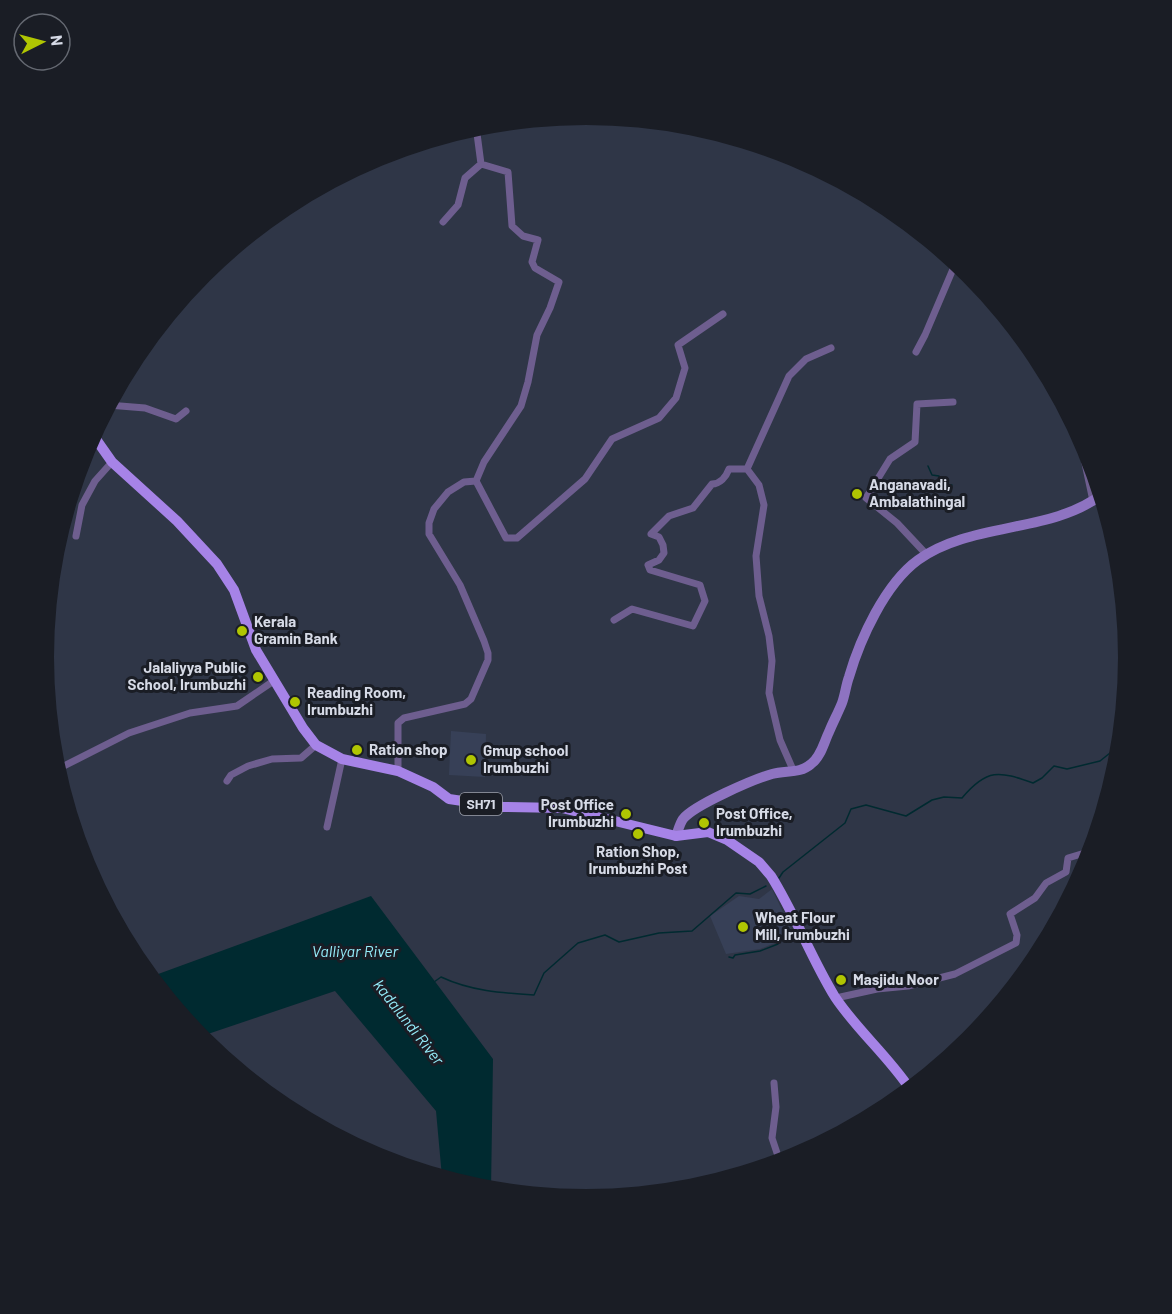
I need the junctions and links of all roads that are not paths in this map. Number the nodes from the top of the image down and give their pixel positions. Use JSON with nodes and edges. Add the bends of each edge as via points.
{"nodes":[{"id":1,"x":477,"y":136,"type":"edge"},
{"id":2,"x":481,"y":164,"type":"junction"},
{"id":3,"x":444,"y":222,"type":"dead end"},
{"id":4,"x":952,"y":271,"type":"edge"},
{"id":5,"x":723,"y":314,"type":"dead end"},
{"id":6,"x":831,"y":348,"type":"dead end"},
{"id":7,"x":916,"y":352,"type":"dead end"},
{"id":8,"x":952,"y":402,"type":"dead end"},
{"id":9,"x":118,"y":405,"type":"edge"},
{"id":10,"x":186,"y":411,"type":"dead end"},
{"id":11,"x":99,"y":443,"type":"edge"},
{"id":12,"x":112,"y":462,"type":"junction"},
{"id":13,"x":747,"y":469,"type":"junction"},
{"id":14,"x":476,"y":481,"type":"junction"},
{"id":15,"x":1094,"y":499,"type":"edge"},
{"id":16,"x":76,"y":536,"type":"dead end"},
{"id":17,"x":927,"y":555,"type":"junction"},
{"id":18,"x":614,"y":620,"type":"dead end"},
{"id":19,"x":275,"y":680,"type":"junction"},
{"id":20,"x":316,"y":745,"type":"junction"},
{"id":21,"x":342,"y":759,"type":"junction"},
{"id":22,"x":65,"y":765,"type":"edge"},
{"id":23,"x":398,"y":771,"type":"junction"},
{"id":24,"x":794,"y":772,"type":"junction"},
{"id":25,"x":226,"y":782,"type":"dead end"},
{"id":26,"x":327,"y":827,"type":"dead end"},
{"id":27,"x":676,"y":836,"type":"junction"},
{"id":28,"x":1080,"y":854,"type":"edge"},
{"id":29,"x":836,"y":998,"type":"junction"},
{"id":30,"x":905,"y":1082,"type":"edge"},
{"id":31,"x":774,"y":1083,"type":"dead end"},
{"id":32,"x":777,"y":1154,"type":"edge"}],
"edges":[{"from":1,"to":2,"type":"street"},
{"from":2,"to":3,"type":"street","via":[[465,178],[458,205]]},
{"from":2,"to":14,"type":"street","via":[[508,172],[512,226],[523,236],[538,240],[532,262],[559,282],[537,335],[520,406]]},
{"from":4,"to":7,"type":"street"},
{"from":5,"to":14,"type":"street","via":[[678,345],[685,368],[676,398],[659,418],[612,439],[585,479],[517,538],[506,538]]},
{"from":6,"to":13,"type":"street","via":[[806,358],[789,376]]},
{"from":8,"to":17,"type":"street","via":[[917,404],[915,442],[890,459],[866,498]]},
{"from":9,"to":10,"type":"street","via":[[134,406],[176,419]]},
{"from":11,"to":12,"type":"main road","number":"SH71"},
{"from":12,"to":16,"type":"street","via":[[95,481],[82,505]]},
{"from":12,"to":19,"type":"main road","number":"SH71","via":[[217,564],[234,590],[256,650]]},
{"from":13,"to":18,"type":"street","via":[[729,469],[722,480],[711,484],[693,508],[669,516],[651,534],[659,537],[664,553],[648,565],[650,570],[700,585],[705,601],[693,626],[632,609]]},
{"from":13,"to":24,"type":"street","via":[[759,485],[764,505],[756,556],[759,596],[772,661],[770,693],[780,740]]},
{"from":14,"to":23,"type":"street","via":[[464,482],[448,492],[434,509],[429,534],[460,585],[484,640],[488,660],[471,699],[465,704],[404,718],[398,723]]},
{"from":15,"to":17,"type":"main road","via":[[1055,517],[962,539]]},
{"from":17,"to":24,"type":"main road","via":[[889,591],[867,629],[822,748],[812,764]]},
{"from":19,"to":20,"type":"main road","number":"SH71"},
{"from":19,"to":22,"type":"street","via":[[237,706],[190,713],[129,733]]},
{"from":20,"to":21,"type":"main road","number":"SH71"},
{"from":20,"to":25,"type":"street","via":[[301,758],[272,759],[248,766]]},
{"from":21,"to":23,"type":"main road","number":"SH71"},
{"from":21,"to":26,"type":"street"},
{"from":23,"to":27,"type":"main road","number":"SH71","via":[[449,799],[503,807],[562,808]]},
{"from":24,"to":27,"type":"main road","via":[[774,773],[717,797],[683,819]]},
{"from":27,"to":29,"type":"main road","number":"SH71","via":[[708,832],[759,862],[777,886]]},
{"from":28,"to":29,"type":"street","via":[[1068,858],[1066,872],[1046,883],[1035,897],[1010,914],[1017,935],[1016,943],[1008,948],[955,974]]},
{"from":29,"to":30,"type":"main road","number":"SH71"},
{"from":31,"to":32,"type":"street","via":[[772,1138]]}]}
